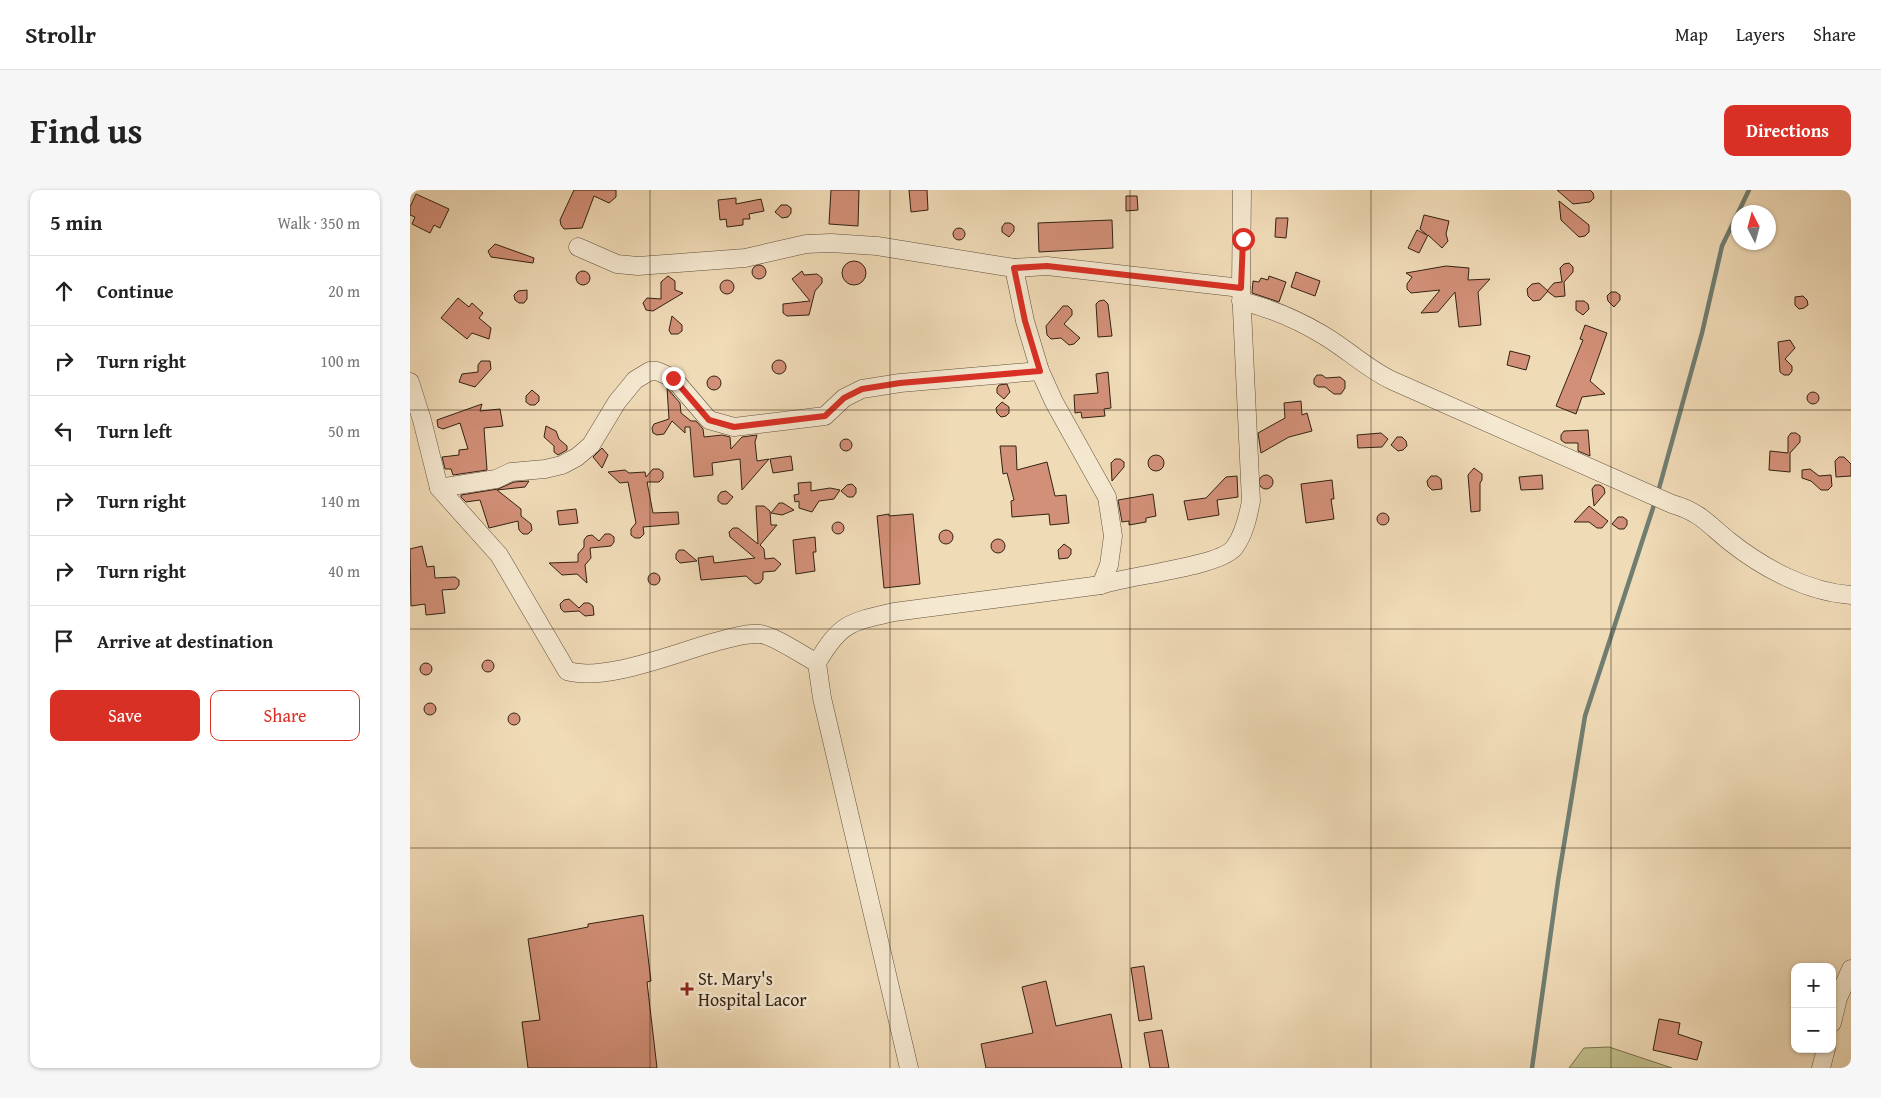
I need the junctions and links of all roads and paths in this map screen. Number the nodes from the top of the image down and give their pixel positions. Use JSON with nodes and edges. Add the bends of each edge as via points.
{"nodes":[{"id":1,"x":1242,"y":190,"type":"edge"},
{"id":2,"x":578,"y":247,"type":"dead end"},
{"id":3,"x":1014,"y":268,"type":"junction"},
{"id":4,"x":1241,"y":294,"type":"junction"},
{"id":5,"x":1040,"y":371,"type":"junction"},
{"id":6,"x":410,"y":382,"type":"edge"},
{"id":7,"x":439,"y":488,"type":"junction"},
{"id":8,"x":1101,"y":585,"type":"junction"},
{"id":9,"x":1851,"y":595,"type":"edge"},
{"id":10,"x":817,"y":664,"type":"junction"},
{"id":11,"x":1851,"y":969,"type":"edge"},
{"id":12,"x":1836,"y":1008,"type":"edge"},
{"id":13,"x":1825,"y":1053,"type":"edge"},
{"id":14,"x":909,"y":1068,"type":"edge"},
{"id":15,"x":1821,"y":1068,"type":"edge"}],
"edges":[{"from":1,"to":4,"type":"street"},
{"from":2,"to":3,"type":"street","via":[[616,264],[638,266],[745,258],[806,244],[831,243],[877,246]]},
{"from":3,"to":4,"type":"street","via":[[1047,266]]},
{"from":3,"to":5,"type":"street"},
{"from":4,"to":8,"type":"street","via":[[1251,501],[1241,535],[1234,549],[1221,557]]},
{"from":4,"to":9,"type":"street","via":[[1324,335],[1391,380],[1672,504],[1692,509],[1731,542],[1770,568],[1810,587]]},
{"from":5,"to":7,"type":"street","via":[[869,387],[844,398],[825,416],[734,427],[709,420],[673,378],[650,371],[635,380],[617,402],[591,445],[577,458],[545,470],[511,472],[496,479]]},
{"from":5,"to":8,"type":"street","via":[[1107,497],[1113,536],[1109,564]]},
{"from":6,"to":7,"type":"street"},
{"from":7,"to":10,"type":"street","via":[[499,555],[567,671],[578,674],[608,672],[730,638],[759,634],[771,636]]},
{"from":8,"to":10,"type":"street","via":[[903,611],[849,623],[837,633]]},
{"from":10,"to":14,"type":"street","via":[[822,698]]},
{"from":11,"to":12,"type":"street"},
{"from":13,"to":15,"type":"street"}]}
